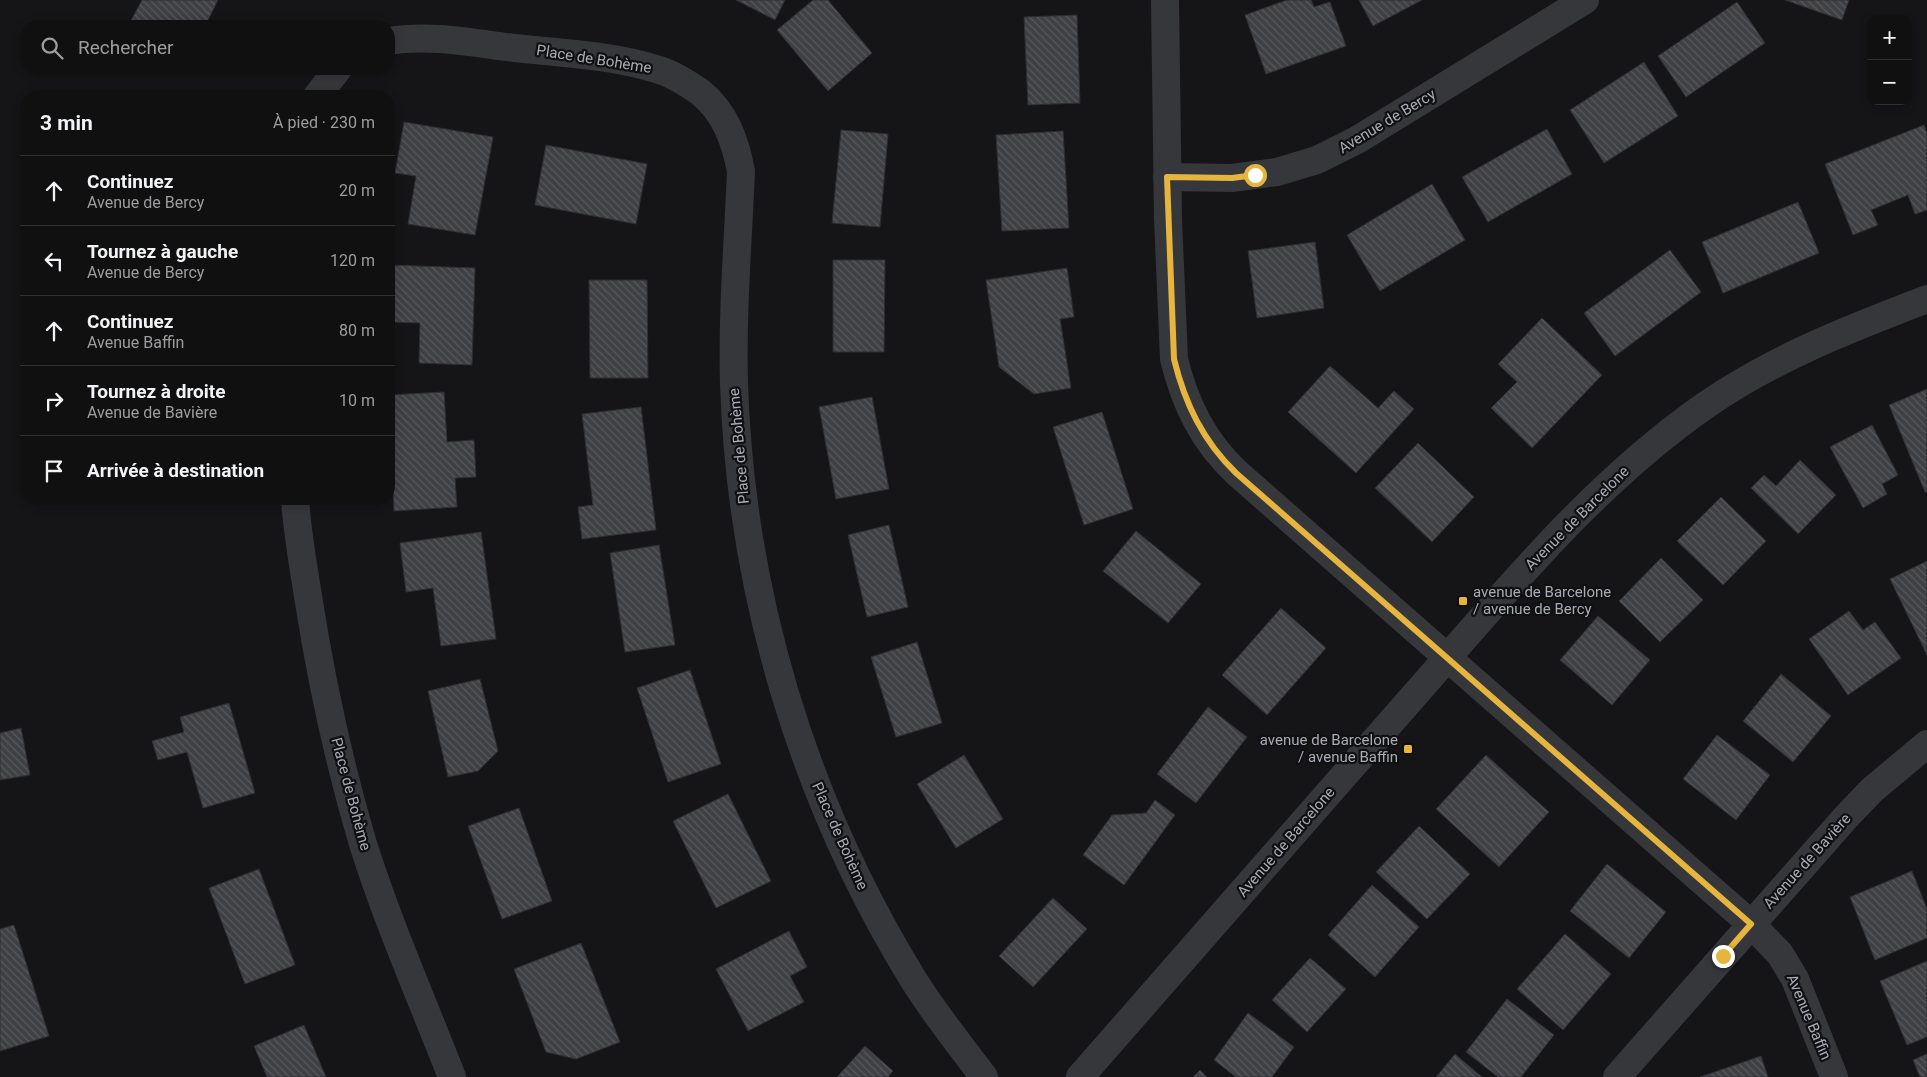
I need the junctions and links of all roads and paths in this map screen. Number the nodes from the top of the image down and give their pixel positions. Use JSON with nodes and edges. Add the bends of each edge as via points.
{"nodes":[{"id":1,"x":1165,"y":0,"type":"edge"},
{"id":2,"x":1585,"y":0,"type":"edge"},
{"id":3,"x":395,"y":40,"type":"edge"},
{"id":4,"x":333,"y":75,"type":"edge"},
{"id":5,"x":322,"y":90,"type":"edge"},
{"id":6,"x":1167,"y":177,"type":"junction"},
{"id":7,"x":1927,"y":299,"type":"edge"},
{"id":8,"x":296,"y":505,"type":"edge"},
{"id":9,"x":1448,"y":658,"type":"junction"},
{"id":10,"x":1927,"y":744,"type":"edge"},
{"id":11,"x":1751,"y":924,"type":"junction"},
{"id":12,"x":452,"y":1077,"type":"edge"},
{"id":13,"x":984,"y":1077,"type":"edge"},
{"id":14,"x":1080,"y":1077,"type":"edge"},
{"id":15,"x":1617,"y":1077,"type":"edge"},
{"id":16,"x":1834,"y":1077,"type":"edge"}],
"edges":[{"from":1,"to":6,"type":"street"},
{"from":2,"to":6,"type":"street","name":"Avenue de Bercy","via":[[1357,140],[1317,160],[1284,170],[1232,178]]},
{"from":3,"to":13,"type":"street","name":"Place de Bohème","via":[[428,38],[556,52],[649,67],[683,81],[701,93],[727,123],[741,171],[734,326],[738,452],[751,554],[776,668],[812,773],[855,873],[914,980]]},
{"from":4,"to":5,"type":"street"},
{"from":6,"to":9,"type":"street","via":[[1174,359],[1182,389],[1200,429],[1211,447],[1236,473]]},
{"from":7,"to":9,"type":"street","name":"Avenue de Barcelone","via":[[1794,354],[1728,390],[1677,426],[1620,472],[1582,509]]},
{"from":8,"to":12,"type":"street","name":"Place de Bohème","via":[[323,681],[347,784],[382,897]]},
{"from":9,"to":11,"type":"street","name":"Avenue Baffin"},
{"from":9,"to":14,"type":"street","name":"Avenue de Barcelone"},
{"from":10,"to":11,"type":"street","name":"Avenue de Bavière","via":[[1872,790]]},
{"from":11,"to":15,"type":"street","name":"Avenue de Bavière"},
{"from":11,"to":16,"type":"street","name":"Avenue Baffin","via":[[1780,954],[1795,979]]}]}
